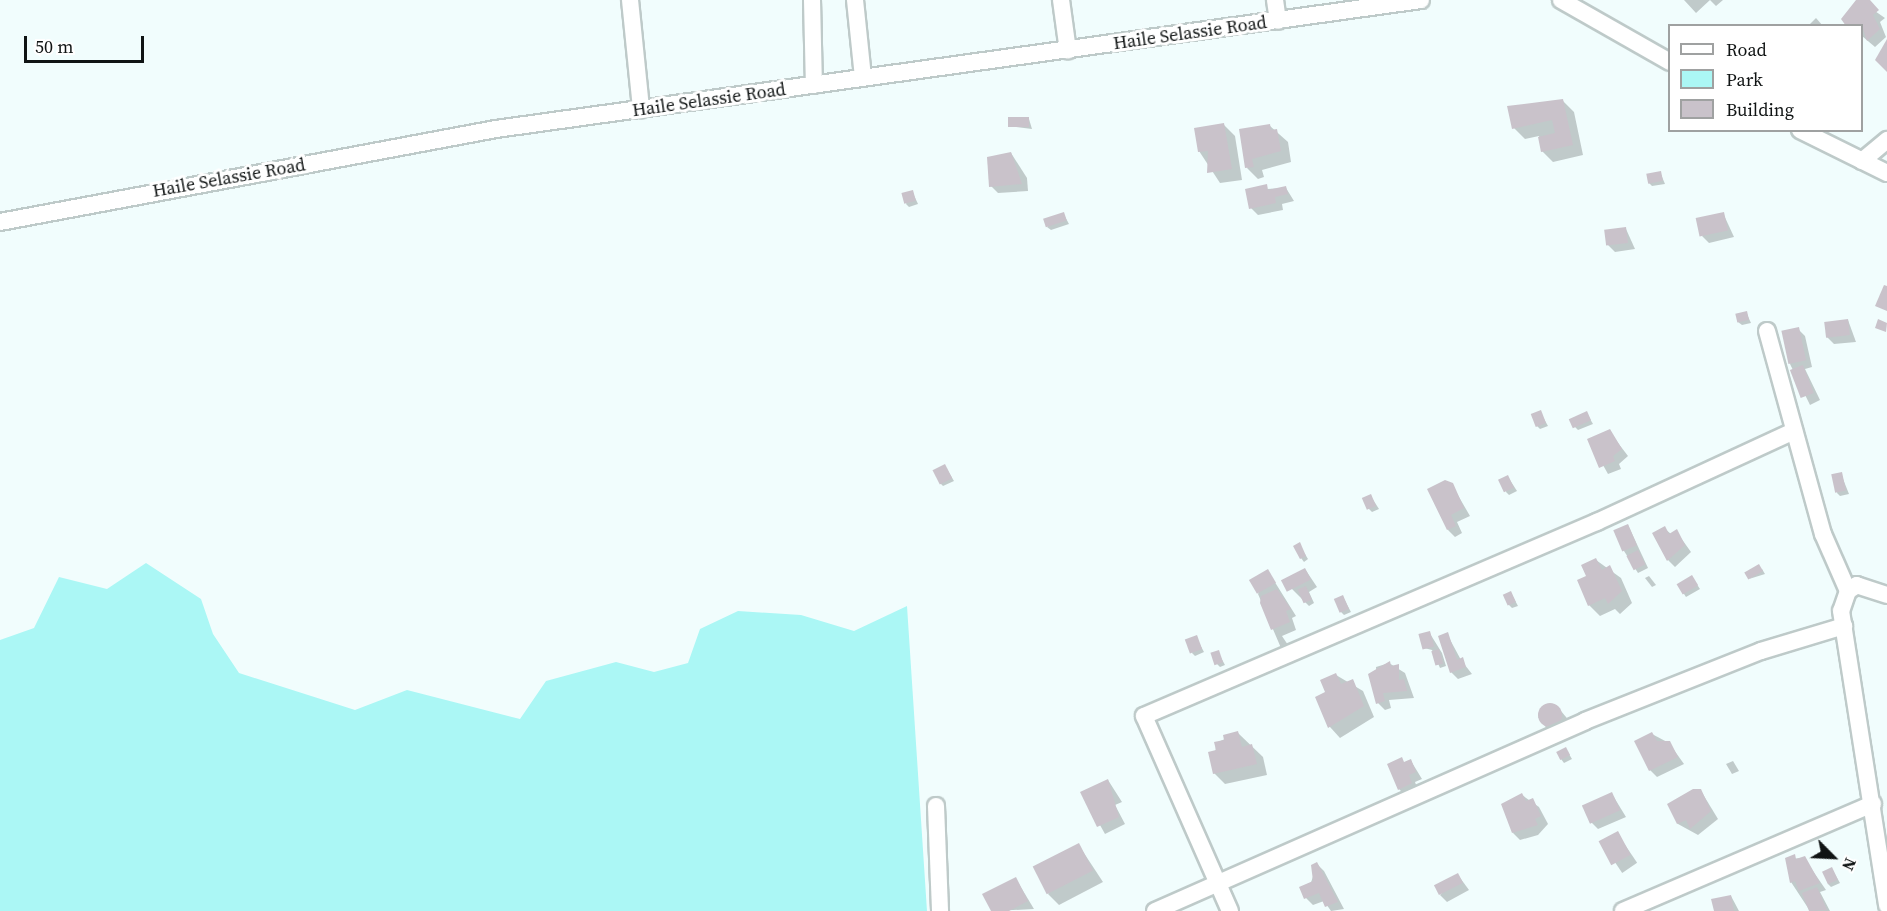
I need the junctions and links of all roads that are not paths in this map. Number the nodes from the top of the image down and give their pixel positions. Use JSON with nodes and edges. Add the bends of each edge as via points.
{"nodes":[{"id":1,"x":630,"y":0,"type":"edge"},
{"id":2,"x":812,"y":0,"type":"edge"},
{"id":3,"x":855,"y":0,"type":"edge"},
{"id":4,"x":1061,"y":0,"type":"edge"},
{"id":5,"x":1275,"y":0,"type":"edge"},
{"id":6,"x":1421,"y":0,"type":"edge"},
{"id":7,"x":1561,"y":0,"type":"edge"},
{"id":8,"x":1278,"y":21,"type":"junction"},
{"id":9,"x":1068,"y":51,"type":"junction"},
{"id":10,"x":1668,"y":61,"type":"edge"},
{"id":11,"x":863,"y":77,"type":"junction"},
{"id":12,"x":814,"y":85,"type":"junction"},
{"id":13,"x":641,"y":109,"type":"junction"},
{"id":14,"x":1804,"y":132,"type":"edge"},
{"id":15,"x":1887,"y":140,"type":"edge"},
{"id":16,"x":1862,"y":161,"type":"junction"},
{"id":17,"x":1887,"y":173,"type":"edge"},
{"id":18,"x":0,"y":222,"type":"edge"},
{"id":19,"x":1767,"y":331,"type":"dead end"},
{"id":20,"x":1794,"y":431,"type":"junction"},
{"id":21,"x":1848,"y":591,"type":"junction"},
{"id":22,"x":1887,"y":595,"type":"edge"},
{"id":23,"x":1844,"y":626,"type":"junction"},
{"id":24,"x":1873,"y":804,"type":"junction"},
{"id":25,"x":936,"y":806,"type":"dead end"},
{"id":26,"x":1218,"y":884,"type":"junction"},
{"id":27,"x":1887,"y":905,"type":"edge"},
{"id":28,"x":940,"y":911,"type":"edge"},
{"id":29,"x":1155,"y":911,"type":"edge"},
{"id":30,"x":1230,"y":911,"type":"edge"},
{"id":31,"x":1623,"y":911,"type":"edge"}],
"edges":[{"from":1,"to":13,"type":"street"},
{"from":2,"to":12,"type":"street"},
{"from":3,"to":11,"type":"street"},
{"from":4,"to":9,"type":"street"},
{"from":5,"to":8,"type":"street"},
{"from":6,"to":8,"type":"street","name":"Haile Selassie Road"},
{"from":7,"to":10,"type":"street"},
{"from":8,"to":9,"type":"street","name":"Haile Selassie Road"},
{"from":9,"to":11,"type":"street","name":"Haile Selassie Road"},
{"from":11,"to":12,"type":"street","name":"Haile Selassie Road"},
{"from":12,"to":13,"type":"street","name":"Haile Selassie Road"},
{"from":13,"to":18,"type":"street","name":"Haile Selassie Road","via":[[496,129]]},
{"from":14,"to":16,"type":"street"},
{"from":15,"to":16,"type":"street"},
{"from":16,"to":17,"type":"street"},
{"from":19,"to":20,"type":"street"},
{"from":20,"to":21,"type":"street","via":[[1823,534]]},
{"from":20,"to":26,"type":"street","via":[[1597,522],[1144,716]]},
{"from":21,"to":22,"type":"street","via":[[1867,586]]},
{"from":21,"to":23,"type":"street","via":[[1841,611]]},
{"from":23,"to":24,"type":"street"},
{"from":23,"to":26,"type":"street","via":[[1662,689]]},
{"from":24,"to":27,"type":"street"},
{"from":24,"to":31,"type":"street"},
{"from":25,"to":28,"type":"street"},
{"from":26,"to":29,"type":"street"},
{"from":26,"to":30,"type":"street"}]}
